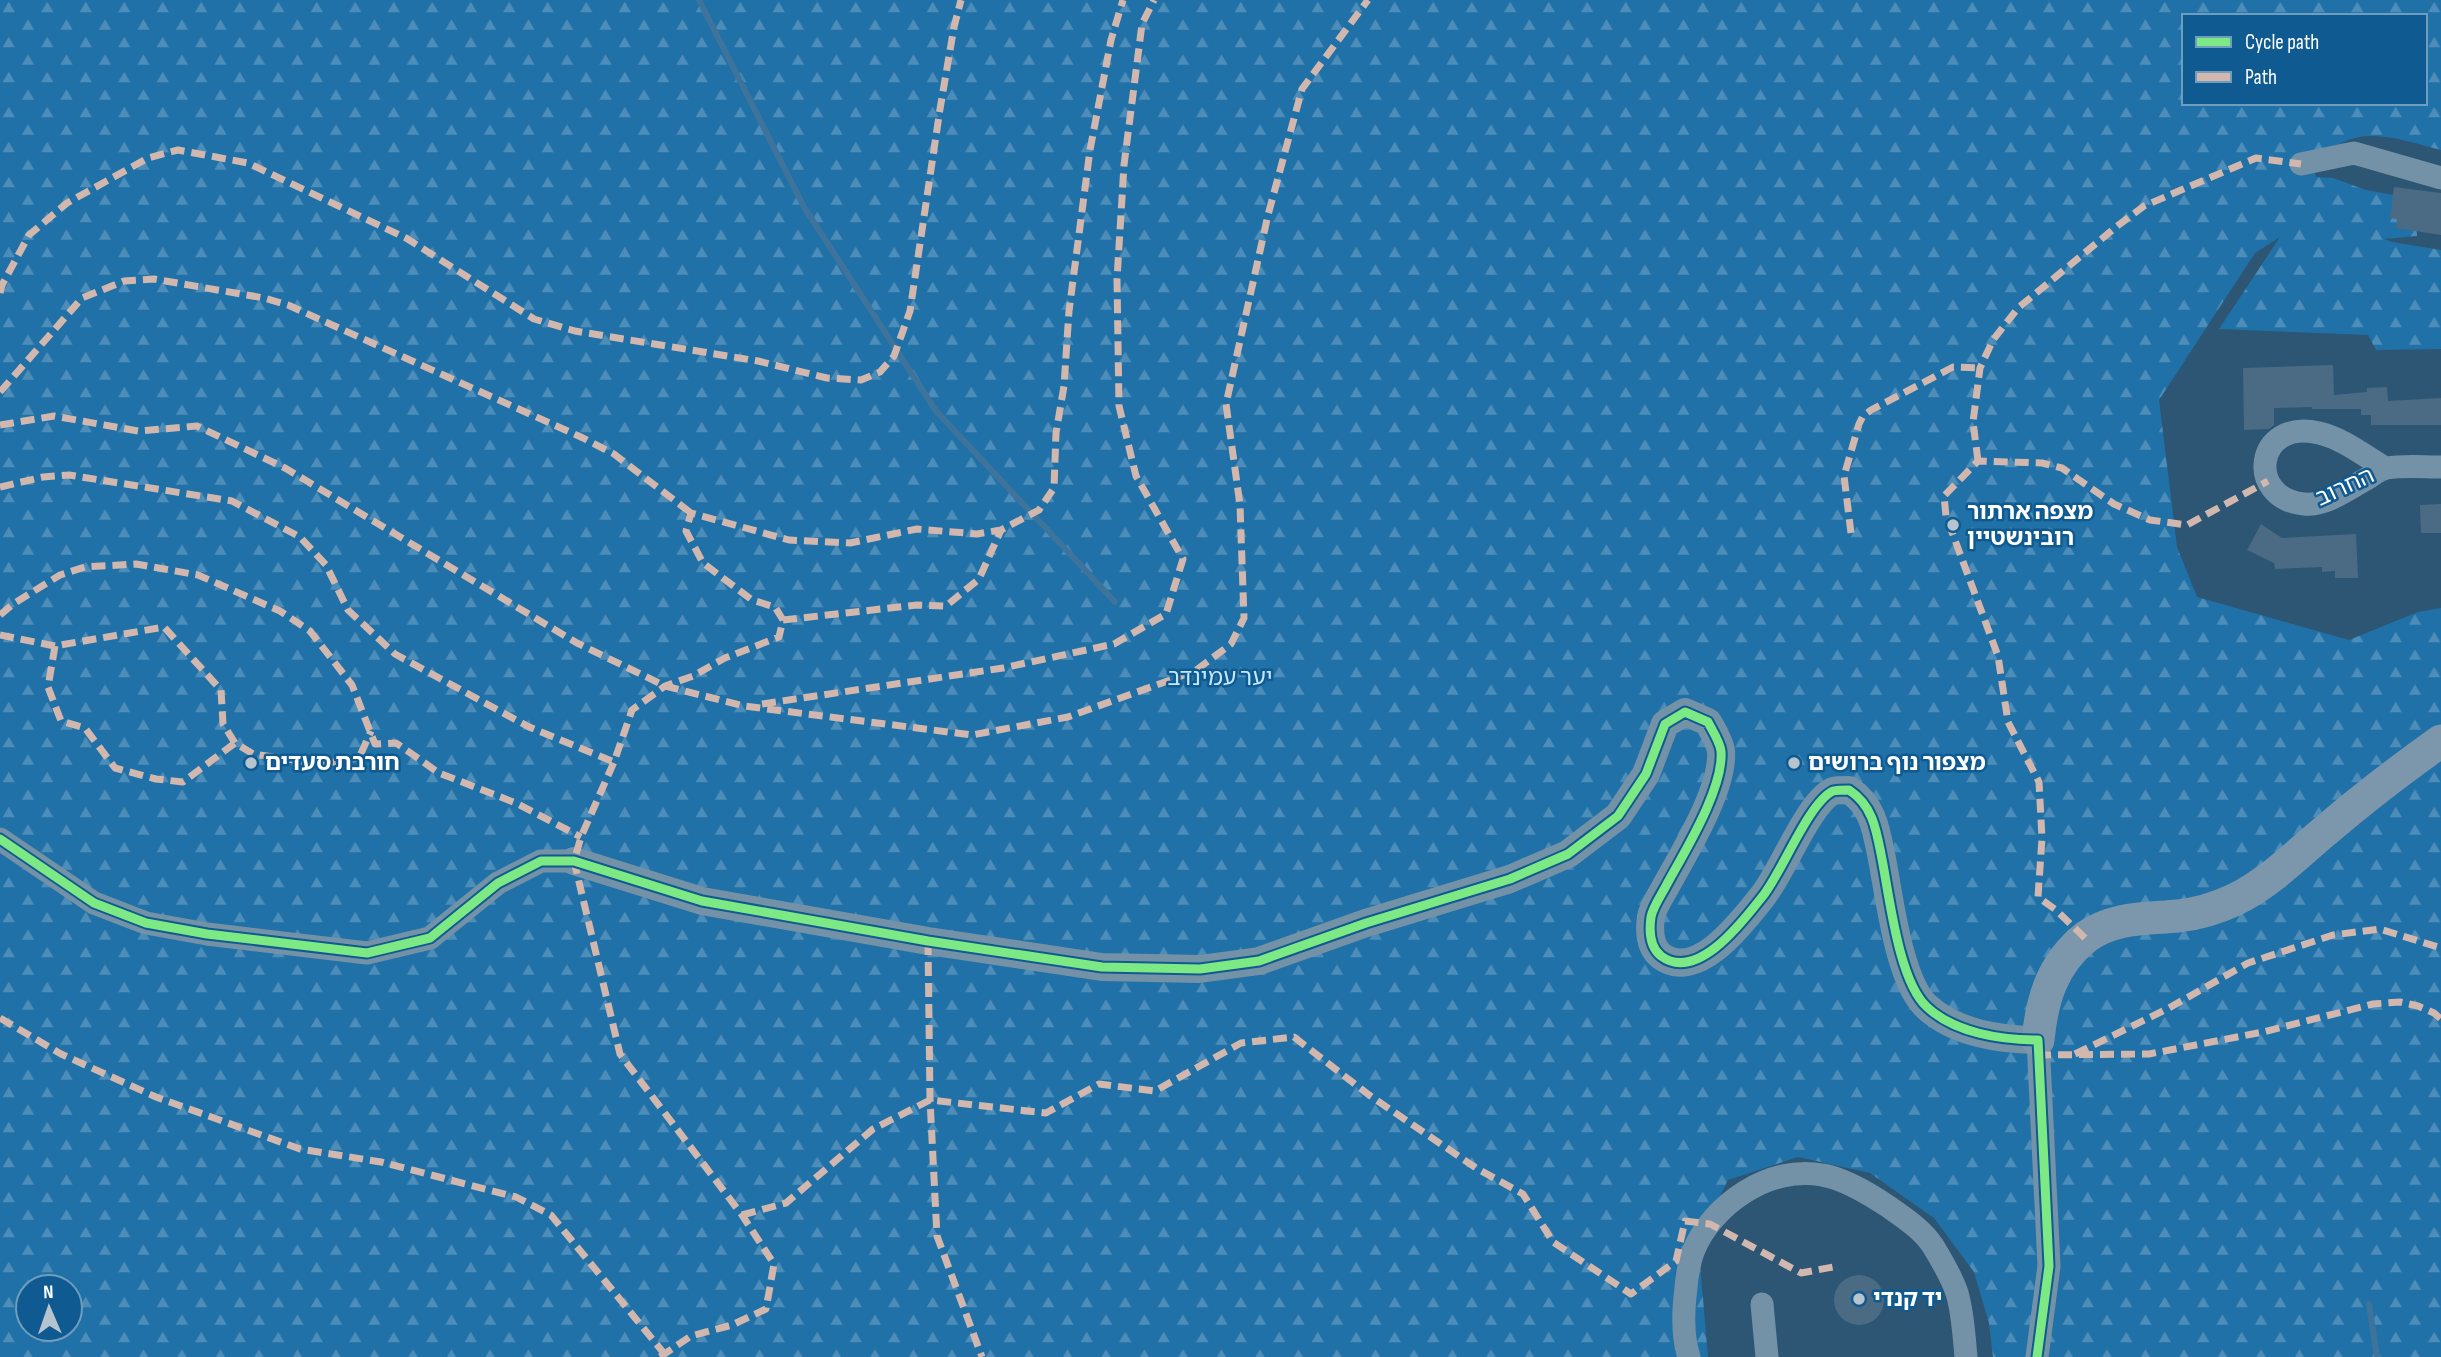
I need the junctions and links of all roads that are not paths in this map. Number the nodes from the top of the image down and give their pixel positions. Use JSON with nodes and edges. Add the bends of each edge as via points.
{"nodes":[{"id":1,"x":2301,"y":164,"type":"dead end"},
{"id":2,"x":2441,"y":178,"type":"edge"},
{"id":3,"x":2441,"y":467,"type":"edge"},
{"id":4,"x":2385,"y":468,"type":"junction"},
{"id":5,"x":2441,"y":741,"type":"edge"},
{"id":6,"x":0,"y":839,"type":"edge"},
{"id":7,"x":575,"y":861,"type":"joint"},
{"id":8,"x":2038,"y":1040,"type":"junction"},
{"id":9,"x":1762,"y":1304,"type":"dead end"},
{"id":10,"x":1689,"y":1357,"type":"edge"},
{"id":11,"x":1767,"y":1357,"type":"edge"},
{"id":12,"x":1966,"y":1357,"type":"edge"},
{"id":13,"x":2037,"y":1357,"type":"edge"}],
"edges":[{"from":1,"to":2,"type":"street","via":[[2354,153]]},
{"from":3,"to":4,"type":"street","name":"החרוב"},
{"from":4,"to":4,"type":"street","name":"החרוב","via":[[2328,436],[2310,432],[2280,438],[2267,449],[2264,463],[2267,478],[2277,491],[2305,504],[2330,499]]},
{"from":5,"to":8,"type":"main road","via":[[2252,891],[2209,910],[2117,922],[2085,938],[2048,988]]},
{"from":6,"to":7,"type":"street","via":[[94,902],[146,923],[367,953],[430,938],[498,883],[541,861]]},
{"from":7,"to":8,"type":"street","via":[[702,901],[928,941],[1102,967],[1200,969],[1259,961],[1510,879],[1568,854],[1618,816],[1646,775],[1665,724],[1685,712],[1707,722],[1721,750],[1716,784],[1651,915],[1655,951],[1677,962],[1702,958],[1732,934],[1773,884],[1814,810],[1833,792],[1849,790],[1870,812],[1899,947],[1926,1007],[1946,1021],[1989,1036]]},
{"from":8,"to":13,"type":"street","via":[[2049,1266]]},
{"from":9,"to":11,"type":"street"},
{"from":10,"to":12,"type":"street","via":[[1684,1308],[1694,1251],[1727,1206],[1757,1184],[1794,1174],[1823,1175],[1871,1195],[1912,1223],[1932,1244],[1956,1293]]}]}
